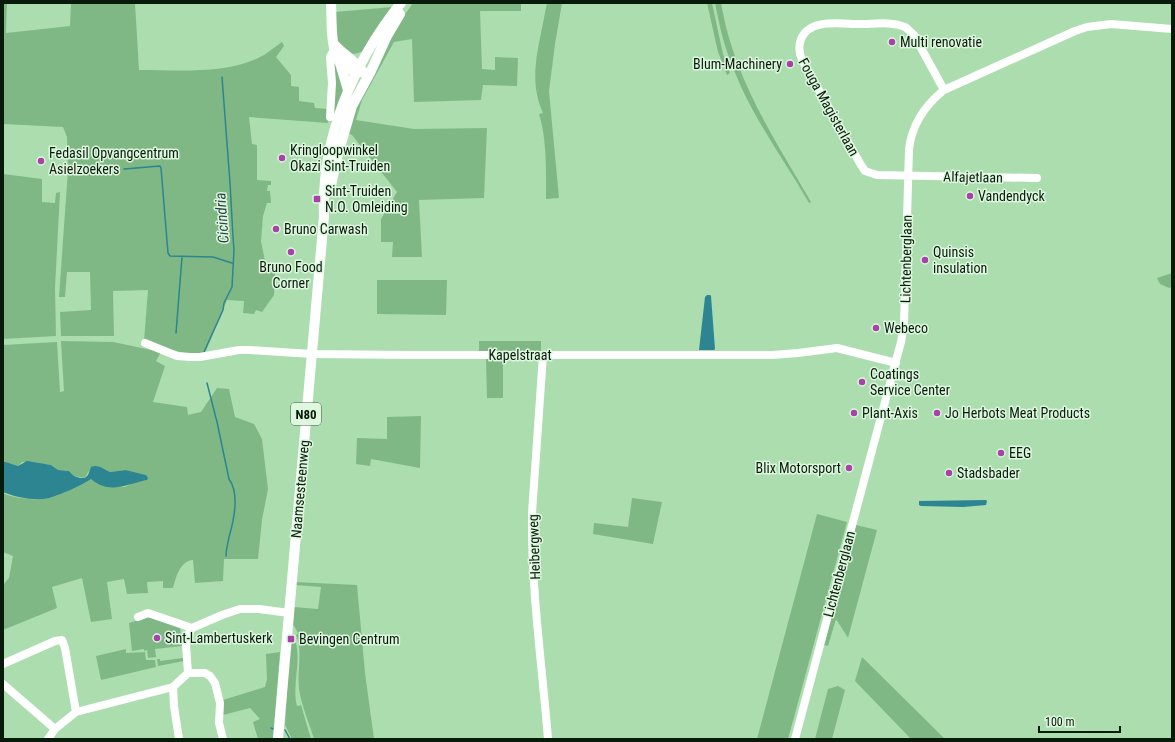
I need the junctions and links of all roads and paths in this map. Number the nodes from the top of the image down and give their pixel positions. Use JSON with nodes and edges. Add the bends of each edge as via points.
{"nodes":[{"id":1,"x":331,"y":3,"type":"edge"},
{"id":2,"x":401,"y":3,"type":"edge"},
{"id":3,"x":408,"y":3,"type":"edge"},
{"id":4,"x":1172,"y":29,"type":"edge"},
{"id":5,"x":335,"y":48,"type":"junction"},
{"id":6,"x":369,"y":49,"type":"junction"},
{"id":7,"x":343,"y":59,"type":"junction"},
{"id":8,"x":362,"y":70,"type":"junction"},
{"id":9,"x":348,"y":90,"type":"junction"},
{"id":10,"x":944,"y":90,"type":"junction"},
{"id":11,"x":330,"y":117,"type":"dead end"},
{"id":12,"x":908,"y":175,"type":"junction"},
{"id":13,"x":1037,"y":178,"type":"dead end"},
{"id":14,"x":324,"y":216,"type":"junction"},
{"id":15,"x":145,"y":344,"type":"dead end"},
{"id":16,"x":312,"y":354,"type":"junction"},
{"id":17,"x":543,"y":355,"type":"junction"},
{"id":18,"x":896,"y":363,"type":"junction"},
{"id":19,"x":142,"y":613,"type":"dead end"},
{"id":20,"x":289,"y":613,"type":"junction"},
{"id":21,"x":192,"y":628,"type":"junction"},
{"id":22,"x":3,"y":664,"type":"edge"},
{"id":23,"x":188,"y":673,"type":"junction"},
{"id":24,"x":3,"y":684,"type":"edge"},
{"id":25,"x":173,"y":687,"type":"junction"},
{"id":26,"x":76,"y":712,"type":"junction"},
{"id":27,"x":55,"y":729,"type":"junction"},
{"id":28,"x":48,"y":739,"type":"edge"},
{"id":29,"x":179,"y":739,"type":"edge"},
{"id":30,"x":223,"y":739,"type":"edge"},
{"id":31,"x":278,"y":739,"type":"edge"},
{"id":32,"x":548,"y":739,"type":"edge"},
{"id":33,"x":795,"y":739,"type":"edge"}],
"edges":[{"from":1,"to":5,"type":"main road"},
{"from":2,"to":6,"type":"main road","number":"N80"},
{"from":3,"to":8,"type":"main road","via":[[383,39],[373,60]]},
{"from":4,"to":10,"type":"street","name":"Lichtenberglaan","via":[[1111,24],[1087,27]]},
{"from":5,"to":7,"type":"main road"},
{"from":5,"to":11,"type":"street","via":[[330,57]]},
{"from":6,"to":7,"type":"main road","via":[[359,55]]},
{"from":6,"to":8,"type":"main road","number":"N80"},
{"from":7,"to":8,"type":"main road"},
{"from":7,"to":9,"type":"main road"},
{"from":8,"to":9,"type":"main road","name":"Naamsesteenweg","number":"N80"},
{"from":8,"to":14,"type":"main road","name":"Naamsesteenweg","number":"N80","via":[[336,161]]},
{"from":9,"to":14,"type":"main road","name":"Naamsesteenweg","number":"N80","via":[[334,132],[329,157],[323,202]]},
{"from":10,"to":12,"type":"street","name":"Lichtenberglaan","via":[[924,110],[914,128],[910,138]]},
{"from":10,"to":12,"type":"street","name":"Fouga Magisterlaan","via":[[914,35],[906,28],[890,24],[818,25],[801,38],[799,50],[802,60],[865,171],[877,175]]},
{"from":12,"to":13,"type":"street","name":"Alfajetlaan"},
{"from":12,"to":18,"type":"street","name":"Lichtenberglaan","via":[[904,324]]},
{"from":14,"to":16,"type":"main road","name":"Naamsesteenweg","number":"N80"},
{"from":15,"to":16,"type":"street","name":"Kapelstraat","via":[[177,356],[190,357],[240,350]]},
{"from":16,"to":17,"type":"street","name":"Kapelstraat"},
{"from":16,"to":20,"type":"main road","name":"Naamsesteenweg","number":"N80"},
{"from":17,"to":18,"type":"street","name":"Kapelstraat","via":[[772,355],[837,348]]},
{"from":17,"to":32,"type":"street","name":"Heibergweg","via":[[532,536]]},
{"from":18,"to":33,"type":"street","name":"Lichtenberglaan"},
{"from":19,"to":21,"type":"street"},
{"from":20,"to":21,"type":"street","via":[[240,609]]},
{"from":20,"to":31,"type":"main road","name":"Naamsesteenweg","number":"N80"},
{"from":21,"to":23,"type":"street","via":[[187,636],[186,645]]},
{"from":22,"to":26,"type":"street","via":[[54,641],[62,640]]},
{"from":23,"to":25,"type":"street"},
{"from":23,"to":30,"type":"street","via":[[205,673],[215,683],[220,703],[219,723]]},
{"from":24,"to":27,"type":"street"},
{"from":25,"to":26,"type":"street"},
{"from":25,"to":29,"type":"street"},
{"from":26,"to":27,"type":"street"},
{"from":27,"to":28,"type":"street"}]}
